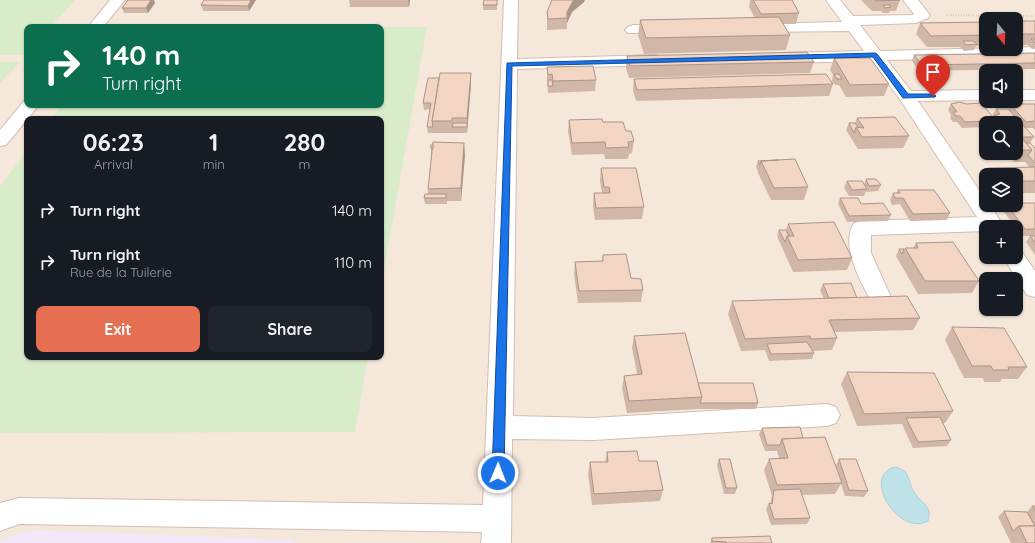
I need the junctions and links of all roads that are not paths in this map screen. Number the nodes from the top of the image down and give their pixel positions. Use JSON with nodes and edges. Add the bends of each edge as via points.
{"nodes":[{"id":1,"x":118,"y":0,"type":"edge"},
{"id":2,"x":511,"y":0,"type":"edge"},
{"id":3,"x":833,"y":0,"type":"edge"},
{"id":4,"x":910,"y":0,"type":"edge"},
{"id":5,"x":851,"y":23,"type":"junction"},
{"id":6,"x":98,"y":24,"type":"edge"},
{"id":7,"x":743,"y":28,"type":"edge"},
{"id":8,"x":680,"y":29,"type":"edge"},
{"id":9,"x":633,"y":30,"type":"dead end"},
{"id":10,"x":1035,"y":52,"type":"edge"},
{"id":11,"x":875,"y":55,"type":"junction"},
{"id":12,"x":764,"y":58,"type":"edge"},
{"id":13,"x":668,"y":60,"type":"edge"},
{"id":14,"x":509,"y":64,"type":"junction"},
{"id":15,"x":1035,"y":94,"type":"edge"},
{"id":16,"x":979,"y":95,"type":"edge"},
{"id":17,"x":1023,"y":95,"type":"edge"},
{"id":18,"x":906,"y":96,"type":"junction"},
{"id":19,"x":28,"y":108,"type":"edge"},
{"id":20,"x":0,"y":141,"type":"edge"},
{"id":21,"x":989,"y":220,"type":"edge"},
{"id":22,"x":979,"y":225,"type":"edge"},
{"id":23,"x":1019,"y":264,"type":"edge"},
{"id":24,"x":1035,"y":289,"type":"edge"},
{"id":25,"x":879,"y":295,"type":"edge"},
{"id":26,"x":828,"y":415,"type":"dead end"},
{"id":27,"x":499,"y":427,"type":"junction"},
{"id":28,"x":0,"y":517,"type":"edge"},
{"id":29,"x":497,"y":531,"type":"edge"}],
"edges":[{"from":1,"to":6,"type":"street"},
{"from":2,"to":14,"type":"street"},
{"from":3,"to":5,"type":"street"},
{"from":4,"to":5,"type":"street","via":[[923,15],[916,19]]},
{"from":5,"to":7,"type":"street"},
{"from":5,"to":11,"type":"street"},
{"from":8,"to":9,"type":"street"},
{"from":10,"to":11,"type":"street"},
{"from":11,"to":12,"type":"street"},
{"from":11,"to":18,"type":"street"},
{"from":13,"to":14,"type":"street"},
{"from":14,"to":27,"type":"street"},
{"from":15,"to":17,"type":"street"},
{"from":16,"to":18,"type":"street"},
{"from":18,"to":21,"type":"street"},
{"from":19,"to":20,"type":"street"},
{"from":22,"to":25,"type":"street","via":[[861,228],[860,253]]},
{"from":23,"to":24,"type":"street"},
{"from":26,"to":27,"type":"street","via":[[593,429]]},
{"from":27,"to":29,"type":"street"},
{"from":28,"to":29,"type":"street","via":[[19,511]]}]}
